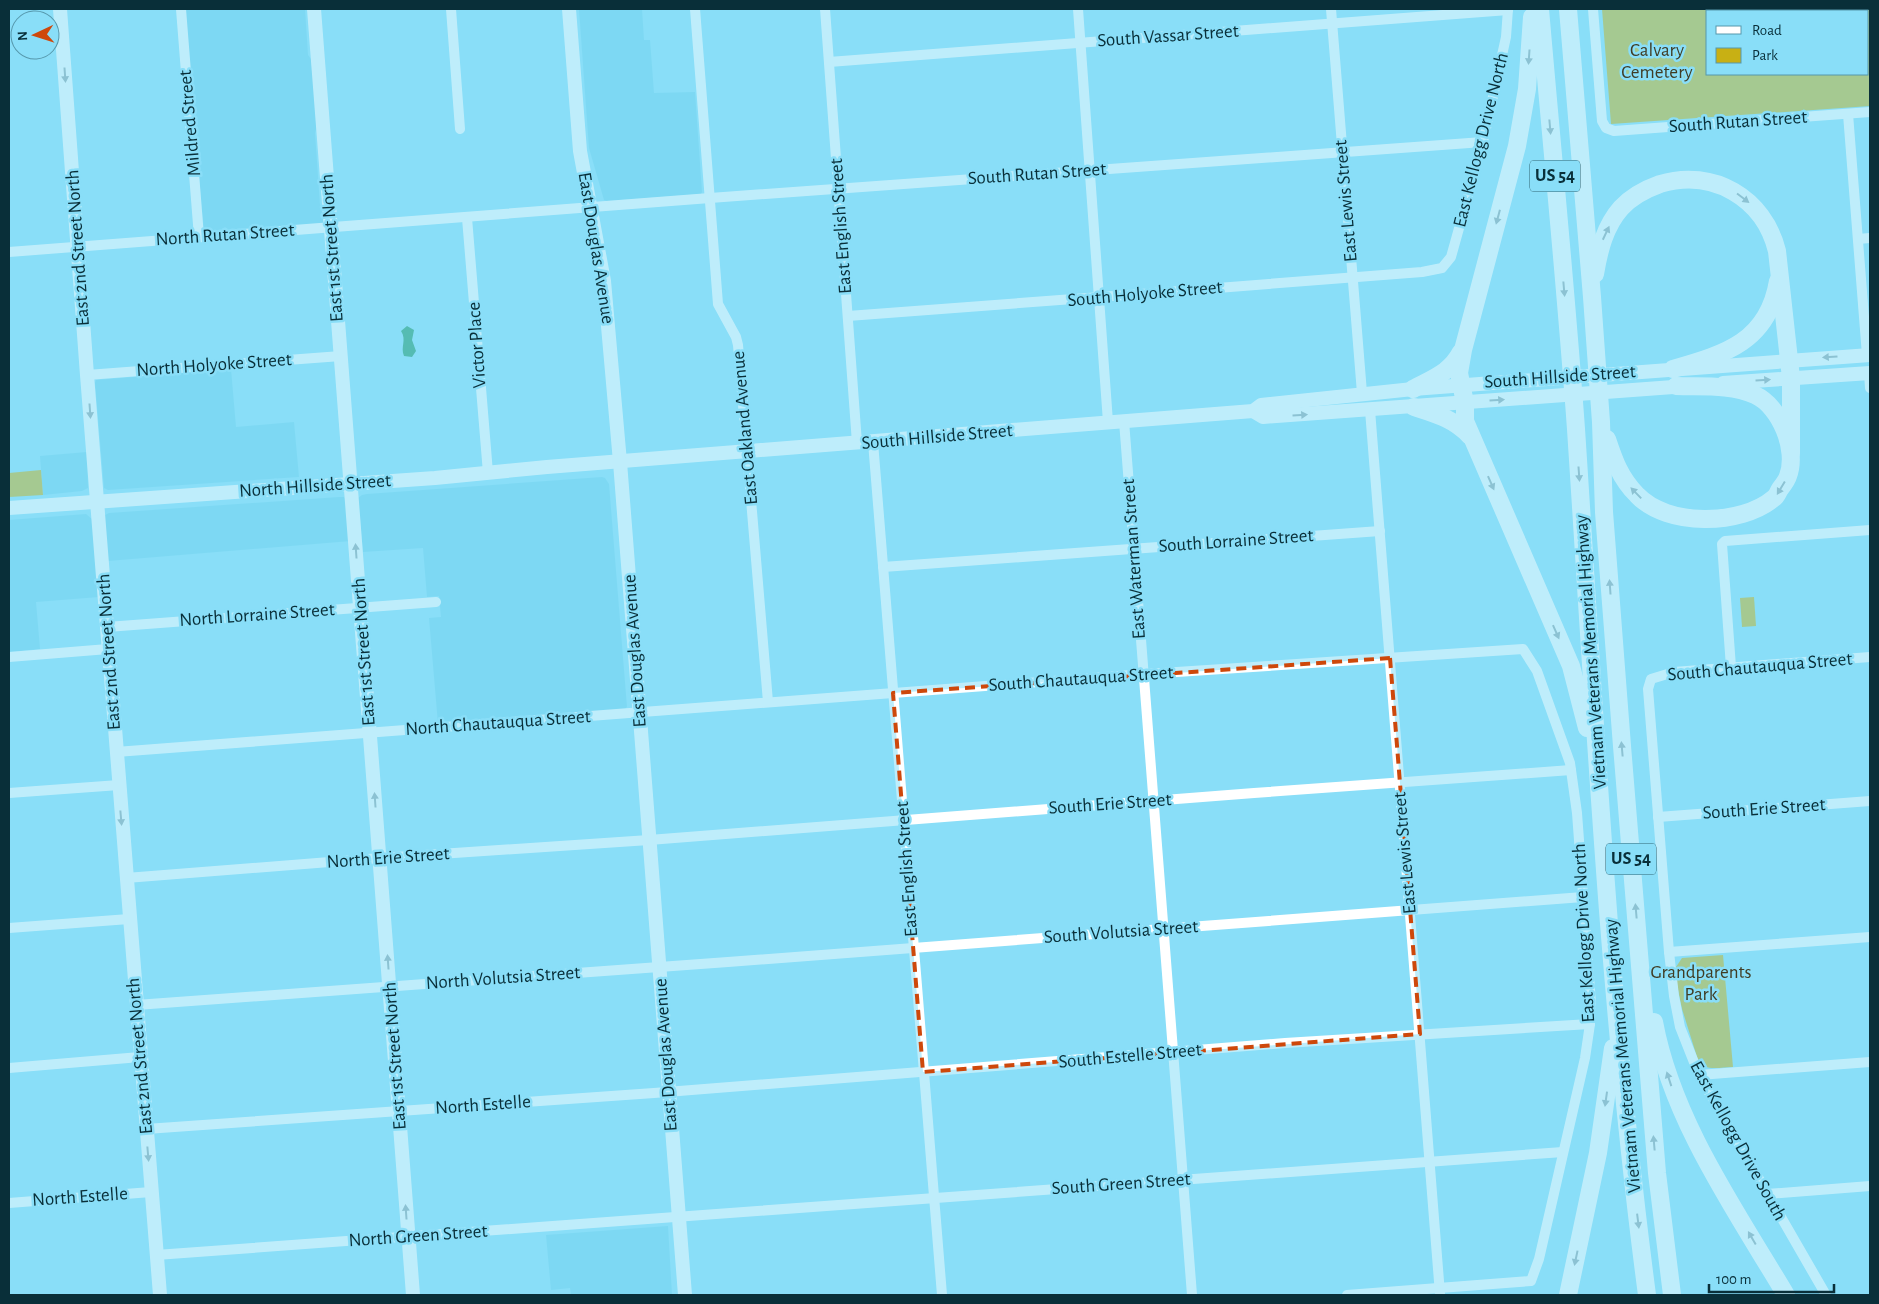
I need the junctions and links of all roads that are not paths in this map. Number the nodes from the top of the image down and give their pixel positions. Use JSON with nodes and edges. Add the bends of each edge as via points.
{"nodes":[{"id":1,"x":60,"y":9,"type":"edge"},
{"id":2,"x":181,"y":9,"type":"edge"},
{"id":3,"x":314,"y":9,"type":"edge"},
{"id":4,"x":451,"y":9,"type":"edge"},
{"id":5,"x":569,"y":9,"type":"edge"},
{"id":6,"x":695,"y":9,"type":"edge"},
{"id":7,"x":825,"y":9,"type":"edge"},
{"id":8,"x":1078,"y":9,"type":"edge"},
{"id":9,"x":1331,"y":9,"type":"edge"},
{"id":10,"x":1532,"y":9,"type":"edge"},
{"id":11,"x":1540,"y":9,"type":"edge"},
{"id":12,"x":1568,"y":9,"type":"edge"},
{"id":13,"x":1593,"y":9,"type":"edge"},
{"id":14,"x":1508,"y":10,"type":"edge"},
{"id":15,"x":1332,"y":24,"type":"junction"},
{"id":16,"x":1081,"y":43,"type":"junction"},
{"id":17,"x":829,"y":62,"type":"junction"},
{"id":18,"x":1870,"y":112,"type":"edge"},
{"id":19,"x":1848,"y":114,"type":"junction"},
{"id":20,"x":460,"y":129,"type":"dead end"},
{"id":21,"x":1482,"y":142,"type":"junction"},
{"id":22,"x":1343,"y":152,"type":"junction"},
{"id":23,"x":1090,"y":170,"type":"junction"},
{"id":24,"x":838,"y":188,"type":"junction"},
{"id":25,"x":710,"y":198,"type":"junction"},
{"id":26,"x":592,"y":207,"type":"junction"},
{"id":27,"x":467,"y":218,"type":"junction"},
{"id":28,"x":331,"y":228,"type":"junction"},
{"id":29,"x":199,"y":237,"type":"junction"},
{"id":30,"x":1870,"y":238,"type":"edge"},
{"id":31,"x":1858,"y":239,"type":"junction"},
{"id":32,"x":77,"y":246,"type":"junction"},
{"id":33,"x":9,"y":252,"type":"edge"},
{"id":34,"x":1779,"y":265,"type":"junction"},
{"id":35,"x":1442,"y":268,"type":"joint"},
{"id":36,"x":1352,"y":277,"type":"junction"},
{"id":37,"x":1592,"y":297,"type":"junction"},
{"id":38,"x":1100,"y":298,"type":"junction"},
{"id":39,"x":848,"y":316,"type":"junction"},
{"id":40,"x":1463,"y":350,"type":"junction"},
{"id":41,"x":1869,"y":355,"type":"edge"},
{"id":42,"x":341,"y":356,"type":"junction"},
{"id":43,"x":1673,"y":369,"type":"junction"},
{"id":44,"x":1790,"y":369,"type":"junction"},
{"id":45,"x":1870,"y":373,"type":"edge"},
{"id":46,"x":87,"y":375,"type":"junction"},
{"id":47,"x":1461,"y":385,"type":"junction"},
{"id":48,"x":1676,"y":386,"type":"junction"},
{"id":49,"x":1413,"y":388,"type":"junction"},
{"id":50,"x":1870,"y":388,"type":"edge"},
{"id":51,"x":1362,"y":393,"type":"junction"},
{"id":52,"x":1465,"y":403,"type":"junction"},
{"id":53,"x":1414,"y":407,"type":"junction"},
{"id":54,"x":1370,"y":410,"type":"junction"},
{"id":55,"x":1253,"y":411,"type":"junction"},
{"id":56,"x":1124,"y":421,"type":"junction"},
{"id":57,"x":1108,"y":422,"type":"junction"},
{"id":58,"x":1601,"y":422,"type":"junction"},
{"id":59,"x":1472,"y":439,"type":"junction"},
{"id":60,"x":873,"y":442,"type":"junction"},
{"id":61,"x":856,"y":443,"type":"junction"},
{"id":62,"x":747,"y":452,"type":"junction"},
{"id":63,"x":1791,"y":452,"type":"junction"},
{"id":64,"x":620,"y":462,"type":"junction"},
{"id":65,"x":488,"y":473,"type":"junction"},
{"id":66,"x":351,"y":484,"type":"junction"},
{"id":67,"x":97,"y":501,"type":"junction"},
{"id":68,"x":9,"y":508,"type":"edge"},
{"id":69,"x":1870,"y":530,"type":"edge"},
{"id":70,"x":1380,"y":531,"type":"junction"},
{"id":71,"x":1133,"y":548,"type":"junction"},
{"id":72,"x":883,"y":567,"type":"junction"},
{"id":73,"x":436,"y":602,"type":"dead end"},
{"id":74,"x":360,"y":608,"type":"junction"},
{"id":75,"x":107,"y":627,"type":"junction"},
{"id":76,"x":108,"y":649,"type":"junction"},
{"id":77,"x":1523,"y":649,"type":"joint"},
{"id":78,"x":9,"y":657,"type":"edge"},
{"id":79,"x":1870,"y":657,"type":"edge"},
{"id":80,"x":1390,"y":658,"type":"junction"},
{"id":81,"x":1730,"y":668,"type":"junction"},
{"id":82,"x":1143,"y":674,"type":"junction"},
{"id":83,"x":1650,"y":679,"type":"joint"},
{"id":84,"x":893,"y":693,"type":"junction"},
{"id":85,"x":768,"y":702,"type":"junction"},
{"id":86,"x":640,"y":712,"type":"junction"},
{"id":87,"x":370,"y":732,"type":"junction"},
{"id":88,"x":116,"y":752,"type":"junction"},
{"id":89,"x":1571,"y":770,"type":"junction"},
{"id":90,"x":1400,"y":783,"type":"junction"},
{"id":91,"x":119,"y":785,"type":"junction"},
{"id":92,"x":9,"y":793,"type":"edge"},
{"id":93,"x":1154,"y":801,"type":"junction"},
{"id":94,"x":1870,"y":801,"type":"edge"},
{"id":95,"x":1601,"y":804,"type":"junction"},
{"id":96,"x":1658,"y":817,"type":"junction"},
{"id":97,"x":903,"y":820,"type":"junction"},
{"id":98,"x":649,"y":840,"type":"junction"},
{"id":99,"x":380,"y":858,"type":"junction"},
{"id":100,"x":126,"y":878,"type":"junction"},
{"id":101,"x":1583,"y":897,"type":"junction"},
{"id":102,"x":1410,"y":910,"type":"junction"},
{"id":103,"x":130,"y":919,"type":"junction"},
{"id":104,"x":9,"y":928,"type":"edge"},
{"id":105,"x":1163,"y":928,"type":"junction"},
{"id":106,"x":1870,"y":937,"type":"edge"},
{"id":107,"x":1638,"y":945,"type":"junction"},
{"id":108,"x":913,"y":947,"type":"junction"},
{"id":109,"x":1669,"y":952,"type":"junction"},
{"id":110,"x":660,"y":967,"type":"junction"},
{"id":111,"x":1615,"y":980,"type":"junction"},
{"id":112,"x":389,"y":986,"type":"junction"},
{"id":113,"x":136,"y":1005,"type":"junction"},
{"id":114,"x":1590,"y":1024,"type":"junction"},
{"id":115,"x":1420,"y":1034,"type":"junction"},
{"id":116,"x":1173,"y":1052,"type":"junction"},
{"id":117,"x":140,"y":1057,"type":"junction"},
{"id":118,"x":1870,"y":1062,"type":"edge"},
{"id":119,"x":9,"y":1068,"type":"edge"},
{"id":120,"x":923,"y":1072,"type":"junction"},
{"id":121,"x":1699,"y":1075,"type":"junction"},
{"id":122,"x":669,"y":1092,"type":"junction"},
{"id":123,"x":399,"y":1111,"type":"junction"},
{"id":124,"x":146,"y":1129,"type":"junction"},
{"id":125,"x":1563,"y":1152,"type":"junction"},
{"id":126,"x":1430,"y":1160,"type":"junction"},
{"id":127,"x":1657,"y":1173,"type":"junction"},
{"id":128,"x":1184,"y":1180,"type":"junction"},
{"id":129,"x":1870,"y":1186,"type":"edge"},
{"id":130,"x":151,"y":1192,"type":"junction"},
{"id":131,"x":1767,"y":1194,"type":"junction"},
{"id":132,"x":934,"y":1199,"type":"junction"},
{"id":133,"x":9,"y":1203,"type":"edge"},
{"id":134,"x":679,"y":1217,"type":"junction"},
{"id":135,"x":408,"y":1237,"type":"junction"},
{"id":136,"x":156,"y":1255,"type":"junction"},
{"id":137,"x":1646,"y":1291,"type":"edge"},
{"id":138,"x":1440,"y":1292,"type":"edge"},
{"id":139,"x":160,"y":1295,"type":"edge"},
{"id":140,"x":413,"y":1295,"type":"edge"},
{"id":141,"x":685,"y":1295,"type":"edge"},
{"id":142,"x":942,"y":1295,"type":"edge"},
{"id":143,"x":1192,"y":1295,"type":"edge"},
{"id":144,"x":1348,"y":1295,"type":"edge"},
{"id":145,"x":1568,"y":1295,"type":"edge"},
{"id":146,"x":1672,"y":1295,"type":"edge"},
{"id":147,"x":1682,"y":1295,"type":"edge"},
{"id":148,"x":1786,"y":1295,"type":"edge"},
{"id":149,"x":1826,"y":1295,"type":"edge"}],
"edges":[{"from":1,"to":32,"type":"main road","name":"East 2nd Street North","one_way":true},
{"from":2,"to":29,"type":"street","name":"Mildred Street"},
{"from":3,"to":28,"type":"main road","name":"East 1st Street North"},
{"from":4,"to":20,"type":"street"},
{"from":5,"to":26,"type":"main road","name":"East Douglas Avenue","via":[[580,150]]},
{"from":6,"to":25,"type":"street","name":"East Oakland Avenue"},
{"from":7,"to":17,"type":"street","name":"East English Street"},
{"from":8,"to":16,"type":"street"},
{"from":9,"to":15,"type":"street","name":"East Lewis Street"},
{"from":10,"to":40,"type":"highway","one_way":true,"via":[[1527,89],[1517,146]]},
{"from":11,"to":95,"type":"highway","name":"Vietnam Veterans Memorial Highway","number":"US 54","one_way":true,"via":[[1569,343]]},
{"from":12,"to":37,"type":"highway","name":"Vietnam Veterans Memorial Highway","number":"US 54"},
{"from":13,"to":19,"type":"street","name":"South Rutan Street","via":[[1602,121],[1606,128],[1614,131]]},
{"from":14,"to":15,"type":"street","name":"South Vassar Street"},
{"from":14,"to":21,"type":"street","name":"East Kellogg Drive North","via":[[1506,37]]},
{"from":15,"to":16,"type":"street","name":"South Vassar Street"},
{"from":15,"to":22,"type":"street","name":"East Lewis Street"},
{"from":16,"to":17,"type":"street","name":"South Vassar Street"},
{"from":16,"to":23,"type":"street"},
{"from":17,"to":24,"type":"street","name":"East English Street"},
{"from":18,"to":19,"type":"street","name":"South Rutan Street"},
{"from":19,"to":31,"type":"street"},
{"from":21,"to":22,"type":"street","name":"South Rutan Street"},
{"from":21,"to":35,"type":"street","name":"East Kellogg Drive North","via":[[1451,257]]},
{"from":22,"to":23,"type":"street","name":"South Rutan Street"},
{"from":22,"to":36,"type":"street","name":"East Lewis Street"},
{"from":23,"to":24,"type":"street","name":"South Rutan Street"},
{"from":23,"to":38,"type":"street"},
{"from":24,"to":25,"type":"street","name":"South Rutan Street"},
{"from":24,"to":39,"type":"street","name":"East English Street"},
{"from":25,"to":26,"type":"street","name":"South Rutan Street"},
{"from":25,"to":62,"type":"street","name":"East Oakland Avenue","via":[[718,304],[738,345]]},
{"from":26,"to":27,"type":"street","name":"North Rutan Street"},
{"from":26,"to":64,"type":"main road","name":"East Douglas Avenue","via":[[604,281]]},
{"from":27,"to":28,"type":"street","name":"North Rutan Street"},
{"from":27,"to":65,"type":"street","name":"Victor Place"},
{"from":28,"to":29,"type":"street","name":"North Rutan Street"},
{"from":28,"to":42,"type":"main road","name":"East 1st Street North"},
{"from":29,"to":32,"type":"street","name":"North Rutan Street"},
{"from":30,"to":31,"type":"street"},
{"from":31,"to":41,"type":"street"},
{"from":32,"to":33,"type":"street","name":"North Rutan Street"},
{"from":32,"to":46,"type":"main road","name":"East 2nd Street North"},
{"from":37,"to":34,"type":"highway","one_way":true,"via":[[1601,246],[1613,218],[1622,206],[1641,192],[1673,181],[1710,182],[1744,198],[1765,220],[1775,243]]},
{"from":34,"to":43,"type":"highway","via":[[1772,302],[1751,336],[1713,358]]},
{"from":34,"to":44,"type":"highway"},
{"from":35,"to":36,"type":"street","name":"South Holyoke Street"},
{"from":36,"to":38,"type":"street","name":"South Holyoke Street"},
{"from":36,"to":51,"type":"street","name":"East Lewis Street"},
{"from":37,"to":58,"type":"highway","name":"Vietnam Veterans Memorial Highway","number":"US 54"},
{"from":38,"to":39,"type":"street","name":"South Holyoke Street"},
{"from":38,"to":57,"type":"street"},
{"from":39,"to":61,"type":"street","name":"East English Street"},
{"from":40,"to":47,"type":"highway","via":[[1459,373]]},
{"from":40,"to":49,"type":"highway","via":[[1445,372]]},
{"from":41,"to":44,"type":"main road","name":"South Hillside Street","one_way":true},
{"from":42,"to":46,"type":"street","name":"North Holyoke Street"},
{"from":42,"to":66,"type":"main road","name":"East 1st Street North"},
{"from":43,"to":44,"type":"main road","name":"South Hillside Street"},
{"from":43,"to":47,"type":"main road","name":"South Hillside Street"},
{"from":44,"to":45,"type":"main road","name":"South Hillside Street"},
{"from":48,"to":44,"type":"main road","name":"South Hillside Street","one_way":true},
{"from":44,"to":63,"type":"highway"},
{"from":45,"to":50,"type":"street"},
{"from":46,"to":67,"type":"main road","name":"East 2nd Street North","one_way":true},
{"from":47,"to":49,"type":"main road","name":"South Hillside Street"},
{"from":47,"to":52,"type":"highway"},
{"from":52,"to":48,"type":"main road","name":"South Hillside Street","one_way":true},
{"from":48,"to":63,"type":"highway","via":[[1728,388],[1755,394],[1770,404],[1781,419]]},
{"from":49,"to":51,"type":"main road","name":"South Hillside Street"},
{"from":51,"to":55,"type":"main road","name":"South Hillside Street","via":[[1261,405]]},
{"from":52,"to":53,"type":"main road","name":"South Hillside Street"},
{"from":52,"to":59,"type":"highway","via":[[1465,421]]},
{"from":53,"to":54,"type":"main road","name":"South Hillside Street"},
{"from":53,"to":59,"type":"highway","via":[[1448,418]]},
{"from":55,"to":54,"type":"main road","name":"South Hillside Street","one_way":true,"via":[[1263,417]]},
{"from":54,"to":70,"type":"street","name":"East Lewis Street"},
{"from":55,"to":56,"type":"main road","name":"South Hillside Street"},
{"from":56,"to":57,"type":"main road","name":"South Hillside Street"},
{"from":56,"to":71,"type":"street","name":"East Waterman Street"},
{"from":57,"to":60,"type":"main road","name":"South Hillside Street"},
{"from":63,"to":58,"type":"highway","one_way":true,"via":[[1789,475],[1775,497],[1754,511],[1729,518],[1692,519],[1662,512],[1637,496],[1618,471]]},
{"from":107,"to":58,"type":"highway","name":"Vietnam Veterans Memorial Highway","number":"US 54","one_way":true,"via":[[1605,532]]},
{"from":59,"to":95,"type":"highway","one_way":true,"via":[[1571,666],[1585,714]]},
{"from":60,"to":61,"type":"main road","name":"South Hillside Street"},
{"from":60,"to":72,"type":"street","name":"East English Street"},
{"from":61,"to":62,"type":"main road","name":"South Hillside Street"},
{"from":62,"to":64,"type":"main road","name":"South Hillside Street"},
{"from":62,"to":85,"type":"street","name":"East Oakland Avenue"},
{"from":64,"to":65,"type":"main road","name":"North Hillside Street"},
{"from":64,"to":86,"type":"main road","name":"East Douglas Avenue"},
{"from":65,"to":66,"type":"main road","name":"North Hillside Street"},
{"from":66,"to":67,"type":"main road","name":"North Hillside Street"},
{"from":74,"to":66,"type":"main road","name":"East 1st Street North","one_way":true},
{"from":67,"to":68,"type":"main road","name":"North Hillside Street"},
{"from":67,"to":75,"type":"main road","name":"East 2nd Street North"},
{"from":69,"to":81,"type":"street","via":[[1725,541],[1721,548]]},
{"from":70,"to":71,"type":"street","name":"South Lorraine Street"},
{"from":70,"to":80,"type":"street","name":"East Lewis Street"},
{"from":71,"to":72,"type":"street","name":"South Lorraine Street"},
{"from":71,"to":82,"type":"street","name":"East Waterman Street"},
{"from":72,"to":84,"type":"street","name":"East English Street"},
{"from":73,"to":74,"type":"street","name":"North Lorraine Street"},
{"from":74,"to":75,"type":"street","name":"North Lorraine Street"},
{"from":74,"to":87,"type":"main road","name":"East 1st Street North"},
{"from":75,"to":76,"type":"main road","name":"East 2nd Street North"},
{"from":76,"to":78,"type":"street"},
{"from":76,"to":88,"type":"main road","name":"East 2nd Street North"},
{"from":77,"to":80,"type":"street","name":"South Chautauqua Street"},
{"from":77,"to":89,"type":"street","name":"East Kellogg Drive North","via":[[1537,671]]},
{"from":79,"to":81,"type":"street","name":"South Chautauqua Street"},
{"from":80,"to":82,"type":"street","name":"South Chautauqua Street"},
{"from":80,"to":90,"type":"street","name":"East Lewis Street"},
{"from":81,"to":83,"type":"street","name":"South Chautauqua Street","via":[[1674,672]]},
{"from":82,"to":84,"type":"street","name":"South Chautauqua Street"},
{"from":82,"to":93,"type":"street","name":"East Waterman Street"},
{"from":83,"to":96,"type":"street","name":"East Kellogg Drive South"},
{"from":84,"to":85,"type":"street","name":"South Chautauqua Street"},
{"from":84,"to":97,"type":"street","name":"East English Street"},
{"from":85,"to":86,"type":"street","name":"South Chautauqua Street"},
{"from":86,"to":87,"type":"street","name":"North Chautauqua Street"},
{"from":86,"to":98,"type":"main road","name":"East Douglas Avenue"},
{"from":87,"to":88,"type":"street","name":"North Chautauqua Street"},
{"from":99,"to":87,"type":"main road","name":"East 1st Street North","one_way":true},
{"from":88,"to":91,"type":"main road","name":"East 2nd Street North"},
{"from":89,"to":90,"type":"street","name":"South Erie Street"},
{"from":89,"to":101,"type":"street","name":"East Kellogg Drive North"},
{"from":90,"to":93,"type":"street","name":"South Erie Street"},
{"from":90,"to":102,"type":"street","name":"East Lewis Street"},
{"from":91,"to":92,"type":"street"},
{"from":91,"to":100,"type":"main road","name":"East 2nd Street North","one_way":true},
{"from":93,"to":97,"type":"street","name":"South Erie Street"},
{"from":93,"to":105,"type":"street","name":"East Waterman Street"},
{"from":94,"to":96,"type":"street","name":"South Erie Street"},
{"from":95,"to":111,"type":"highway","name":"Vietnam Veterans Memorial Highway","number":"US 54"},
{"from":96,"to":109,"type":"street","name":"East Kellogg Drive South"},
{"from":97,"to":98,"type":"street","name":"South Erie Street"},
{"from":97,"to":108,"type":"street","name":"East English Street"},
{"from":98,"to":99,"type":"street","name":"North Erie Street"},
{"from":98,"to":110,"type":"main road","name":"East Douglas Avenue"},
{"from":99,"to":100,"type":"street","name":"North Erie Street"},
{"from":112,"to":99,"type":"main road","name":"East 1st Street North","one_way":true},
{"from":100,"to":103,"type":"main road","name":"East 2nd Street North"},
{"from":101,"to":102,"type":"street","name":"South Volutsia Street"},
{"from":101,"to":114,"type":"street","name":"East Kellogg Drive North"},
{"from":102,"to":105,"type":"street","name":"South Volutsia Street"},
{"from":102,"to":115,"type":"street","name":"East Lewis Street"},
{"from":103,"to":104,"type":"street"},
{"from":103,"to":113,"type":"main road","name":"East 2nd Street North"},
{"from":105,"to":108,"type":"street","name":"South Volutsia Street"},
{"from":105,"to":116,"type":"street","name":"East Waterman Street"},
{"from":106,"to":109,"type":"street"},
{"from":127,"to":107,"type":"highway","name":"Vietnam Veterans Memorial Highway","number":"US 54","one_way":true},
{"from":148,"to":107,"type":"highway","one_way":true,"via":[[1715,1175],[1675,1096],[1659,1049]]},
{"from":108,"to":110,"type":"street","name":"South Volutsia Street"},
{"from":108,"to":120,"type":"street","name":"East English Street"},
{"from":109,"to":121,"type":"street","name":"East Kellogg Drive South","via":[[1676,1011]]},
{"from":110,"to":112,"type":"street","name":"North Volutsia Street"},
{"from":110,"to":122,"type":"main road","name":"East Douglas Avenue"},
{"from":111,"to":137,"type":"highway","name":"Vietnam Veterans Memorial Highway","number":"US 54","one_way":true,"via":[[1624,1097]]},
{"from":111,"to":145,"type":"highway","one_way":true,"via":[[1613,1053],[1598,1153]]},
{"from":112,"to":113,"type":"street","name":"North Volutsia Street"},
{"from":112,"to":123,"type":"main road","name":"East 1st Street North"},
{"from":113,"to":117,"type":"main road","name":"East 2nd Street North"},
{"from":114,"to":115,"type":"street","name":"South Estelle Street"},
{"from":114,"to":125,"type":"street","name":"East Kellogg Drive North"},
{"from":115,"to":116,"type":"street","name":"South Estelle Street"},
{"from":115,"to":126,"type":"street","name":"East Lewis Street"},
{"from":116,"to":120,"type":"street","name":"South Estelle Street"},
{"from":116,"to":128,"type":"street","name":"East Waterman Street"},
{"from":117,"to":119,"type":"street"},
{"from":117,"to":124,"type":"main road","name":"East 2nd Street North"},
{"from":118,"to":121,"type":"street"},
{"from":120,"to":122,"type":"street","name":"South Estelle Street"},
{"from":120,"to":132,"type":"street","name":"East English Street"},
{"from":121,"to":131,"type":"street","name":"East Kellogg Drive South"},
{"from":122,"to":123,"type":"street","name":"North Estelle"},
{"from":122,"to":134,"type":"main road","name":"East Douglas Avenue"},
{"from":123,"to":124,"type":"street","name":"North Estelle"},
{"from":135,"to":123,"type":"main road","name":"East 1st Street North","one_way":true},
{"from":124,"to":130,"type":"main road","name":"East 2nd Street North","one_way":true},
{"from":125,"to":126,"type":"street","name":"South Green Street"},
{"from":125,"to":138,"type":"street","name":"East Kellogg Drive North","via":[[1531,1281]]},
{"from":126,"to":128,"type":"street","name":"South Green Street"},
{"from":126,"to":138,"type":"street","name":"East Lewis Street"},
{"from":127,"to":146,"type":"highway","name":"Vietnam Veterans Memorial Highway","number":"US 54"},
{"from":127,"to":147,"type":"highway"},
{"from":128,"to":132,"type":"street","name":"South Green Street"},
{"from":128,"to":143,"type":"street","name":"East Waterman Street"},
{"from":129,"to":131,"type":"street"},
{"from":130,"to":133,"type":"street","name":"North Estelle"},
{"from":130,"to":136,"type":"main road","name":"East 2nd Street North"},
{"from":131,"to":149,"type":"street","name":"East Kellogg Drive South"},
{"from":132,"to":134,"type":"street","name":"South Green Street"},
{"from":132,"to":142,"type":"street","name":"East English Street"},
{"from":134,"to":135,"type":"street","name":"North Green Street"},
{"from":134,"to":141,"type":"main road","name":"East Douglas Avenue"},
{"from":135,"to":136,"type":"street","name":"North Green Street"},
{"from":135,"to":140,"type":"main road","name":"East 1st Street North"},
{"from":136,"to":139,"type":"main road","name":"East 2nd Street North"},
{"from":138,"to":144,"type":"street"}]}
